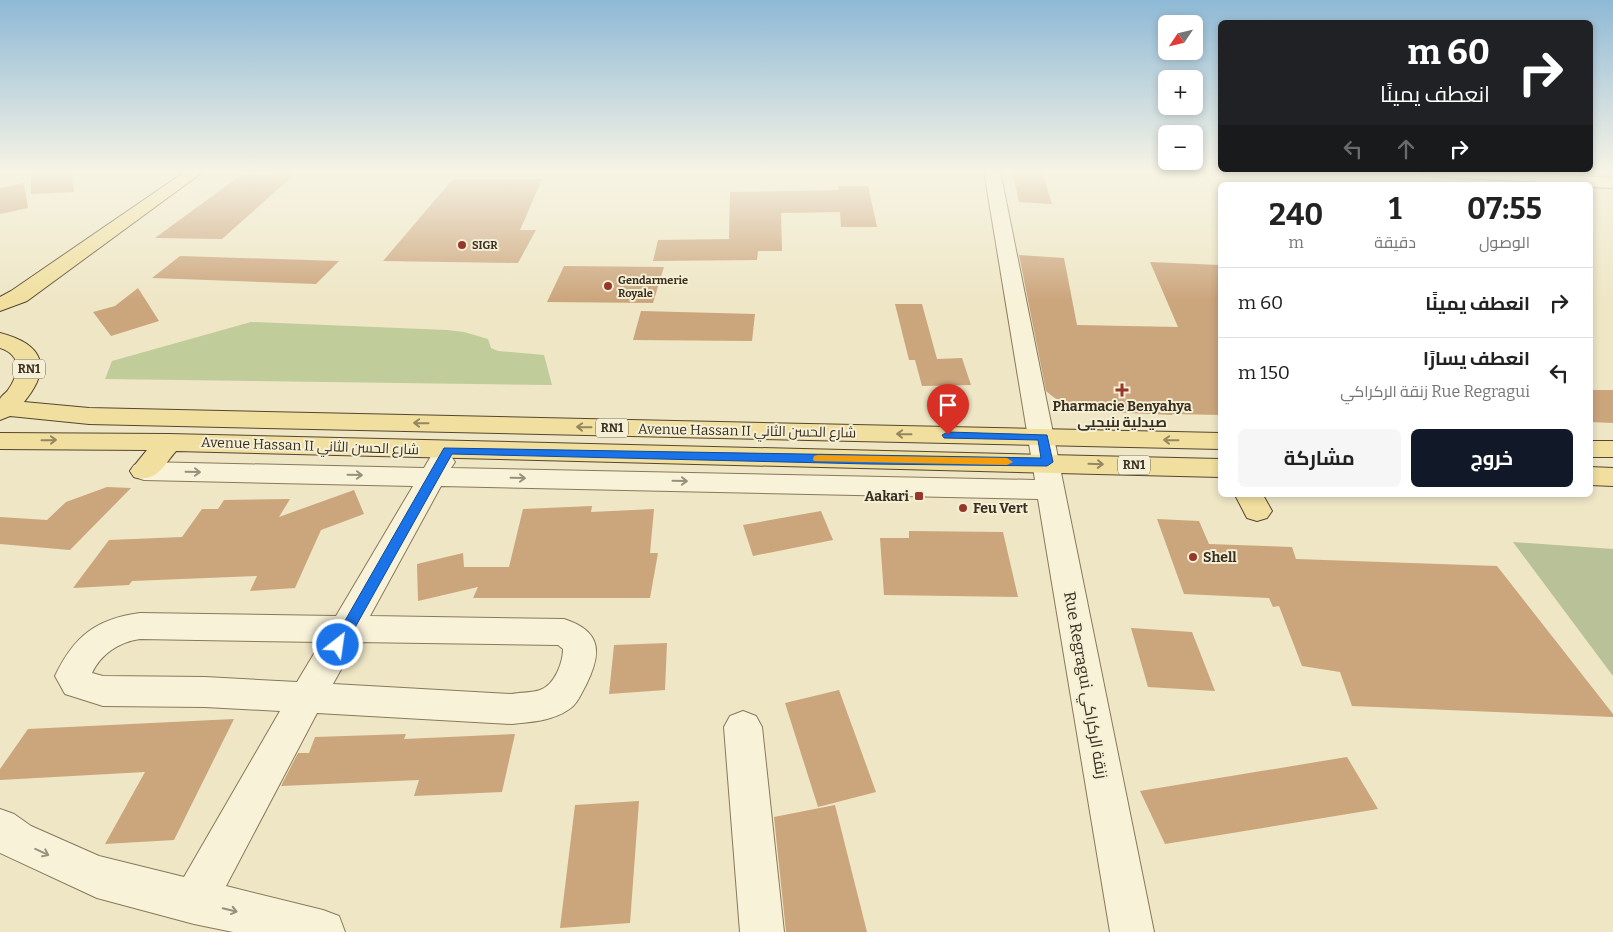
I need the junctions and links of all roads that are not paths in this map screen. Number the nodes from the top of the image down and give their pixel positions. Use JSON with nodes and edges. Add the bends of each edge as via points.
{"nodes":[{"id":1,"x":133,"y":214,"type":"edge"},
{"id":2,"x":1001,"y":214,"type":"edge"},
{"id":3,"x":19,"y":296,"type":"junction"},
{"id":4,"x":0,"y":305,"type":"edge"},
{"id":5,"x":0,"y":317,"type":"edge"},
{"id":6,"x":0,"y":340,"type":"edge"},
{"id":7,"x":2,"y":410,"type":"edge"},
{"id":8,"x":1218,"y":441,"type":"edge"},
{"id":9,"x":0,"y":442,"type":"edge"},
{"id":10,"x":170,"y":442,"type":"junction"},
{"id":11,"x":1593,"y":449,"type":"edge"},
{"id":12,"x":1613,"y":449,"type":"edge"},
{"id":13,"x":441,"y":463,"type":"junction"},
{"id":14,"x":1048,"y":463,"type":"junction"},
{"id":15,"x":1218,"y":468,"type":"edge"},
{"id":16,"x":144,"y":471,"type":"joint"},
{"id":17,"x":1593,"y":476,"type":"edge"},
{"id":18,"x":1613,"y":477,"type":"edge"},
{"id":19,"x":348,"y":628,"type":"junction"},
{"id":20,"x":308,"y":697,"type":"junction"},
{"id":21,"x":743,"y":727,"type":"dead end"},
{"id":22,"x":0,"y":828,"type":"edge"},
{"id":23,"x":194,"y":902,"type":"junction"},
{"id":24,"x":323,"y":932,"type":"edge"},
{"id":25,"x":762,"y":932,"type":"edge"},
{"id":26,"x":1132,"y":932,"type":"edge"}],
"edges":[{"from":1,"to":3,"type":"main road"},
{"from":2,"to":14,"type":"street","name":"Rue Regragui زنقة الركراكي"},
{"from":3,"to":4,"type":"main road"},
{"from":3,"to":5,"type":"main road"},
{"from":6,"to":7,"type":"main road","number":"RN1","via":[[22,350],[29,361],[24,386]]},
{"from":14,"to":7,"type":"main road","name":"Avenue Hassan II شارع الحسن الثاني","number":"RN1","one_way":true},
{"from":8,"to":14,"type":"main road","name":"Avenue Hassan II شارع الحسن الثاني","number":"RN1","one_way":true},
{"from":9,"to":10,"type":"main road","name":"Avenue Hassan II شارع الحسن الثاني","one_way":true},
{"from":10,"to":13,"type":"main road","name":"Avenue Hassan II شارع الحسن الثاني"},
{"from":10,"to":16,"type":"main road"},
{"from":11,"to":12,"type":"main road"},
{"from":13,"to":14,"type":"street","one_way":true},
{"from":16,"to":13,"type":"street","one_way":true},
{"from":13,"to":19,"type":"street"},
{"from":14,"to":15,"type":"main road","name":"Avenue Hassan II شارع الحسن الثاني","number":"RN1","one_way":true},
{"from":14,"to":26,"type":"street","name":"Rue Regragui زنقة الركراكي","via":[[1071,607]]},
{"from":17,"to":18,"type":"main road"},
{"from":19,"to":20,"type":"street"},
{"from":19,"to":20,"type":"street","via":[[132,626],[108,634],[88,650],[77,664],[73,676],[78,684],[103,690]]},
{"from":19,"to":20,"type":"street","via":[[564,632],[576,640],[580,656],[564,694],[536,706],[512,709]]},
{"from":20,"to":23,"type":"street"},
{"from":21,"to":25,"type":"street"},
{"from":22,"to":23,"type":"street","one_way":true,"via":[[16,840],[97,877]]},
{"from":23,"to":24,"type":"street","one_way":true}]}
